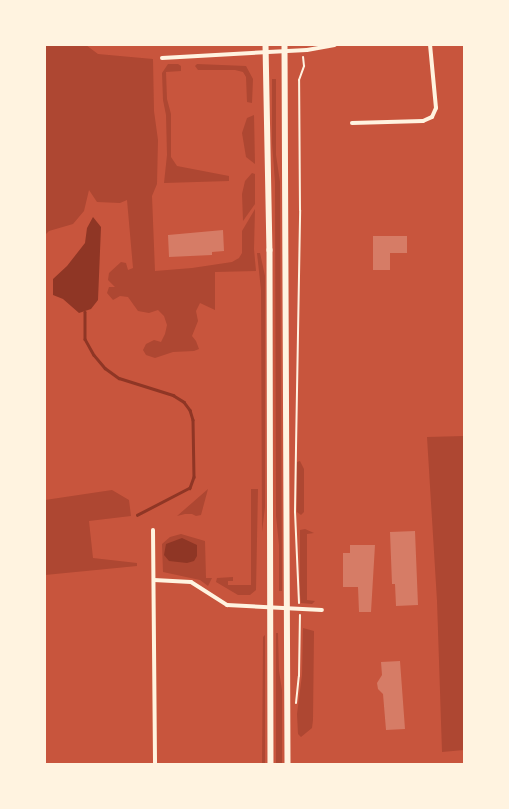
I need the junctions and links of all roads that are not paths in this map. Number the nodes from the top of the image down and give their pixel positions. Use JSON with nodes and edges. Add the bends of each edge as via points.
{"nodes":[{"id":1,"x":266,"y":45,"type":"edge"},
{"id":2,"x":336,"y":45,"type":"edge"},
{"id":3,"x":430,"y":45,"type":"edge"},
{"id":4,"x":285,"y":48,"type":"edge"},
{"id":5,"x":266,"y":52,"type":"junction"},
{"id":6,"x":162,"y":58,"type":"dead end"},
{"id":7,"x":352,"y":123,"type":"dead end"},
{"id":8,"x":154,"y":530,"type":"dead end"},
{"id":9,"x":154,"y":580,"type":"junction"},
{"id":10,"x":272,"y":608,"type":"junction"},
{"id":11,"x":288,"y":609,"type":"junction"},
{"id":12,"x":322,"y":610,"type":"dead end"},
{"id":13,"x":155,"y":764,"type":"edge"},
{"id":14,"x":272,"y":764,"type":"edge"},
{"id":15,"x":288,"y":764,"type":"edge"}],
"edges":[{"from":1,"to":5,"type":"main road"},
{"from":2,"to":4,"type":"street"},
{"from":3,"to":7,"type":"street","via":[[436,108],[432,117],[423,121]]},
{"from":4,"to":5,"type":"street"},
{"from":4,"to":11,"type":"main road"},
{"from":5,"to":6,"type":"street"},
{"from":5,"to":10,"type":"main road"},
{"from":8,"to":9,"type":"street"},
{"from":9,"to":10,"type":"street","via":[[191,582],[227,604]]},
{"from":9,"to":13,"type":"street"},
{"from":10,"to":11,"type":"street"},
{"from":10,"to":14,"type":"main road"},
{"from":11,"to":12,"type":"street"},
{"from":11,"to":15,"type":"main road"}]}
